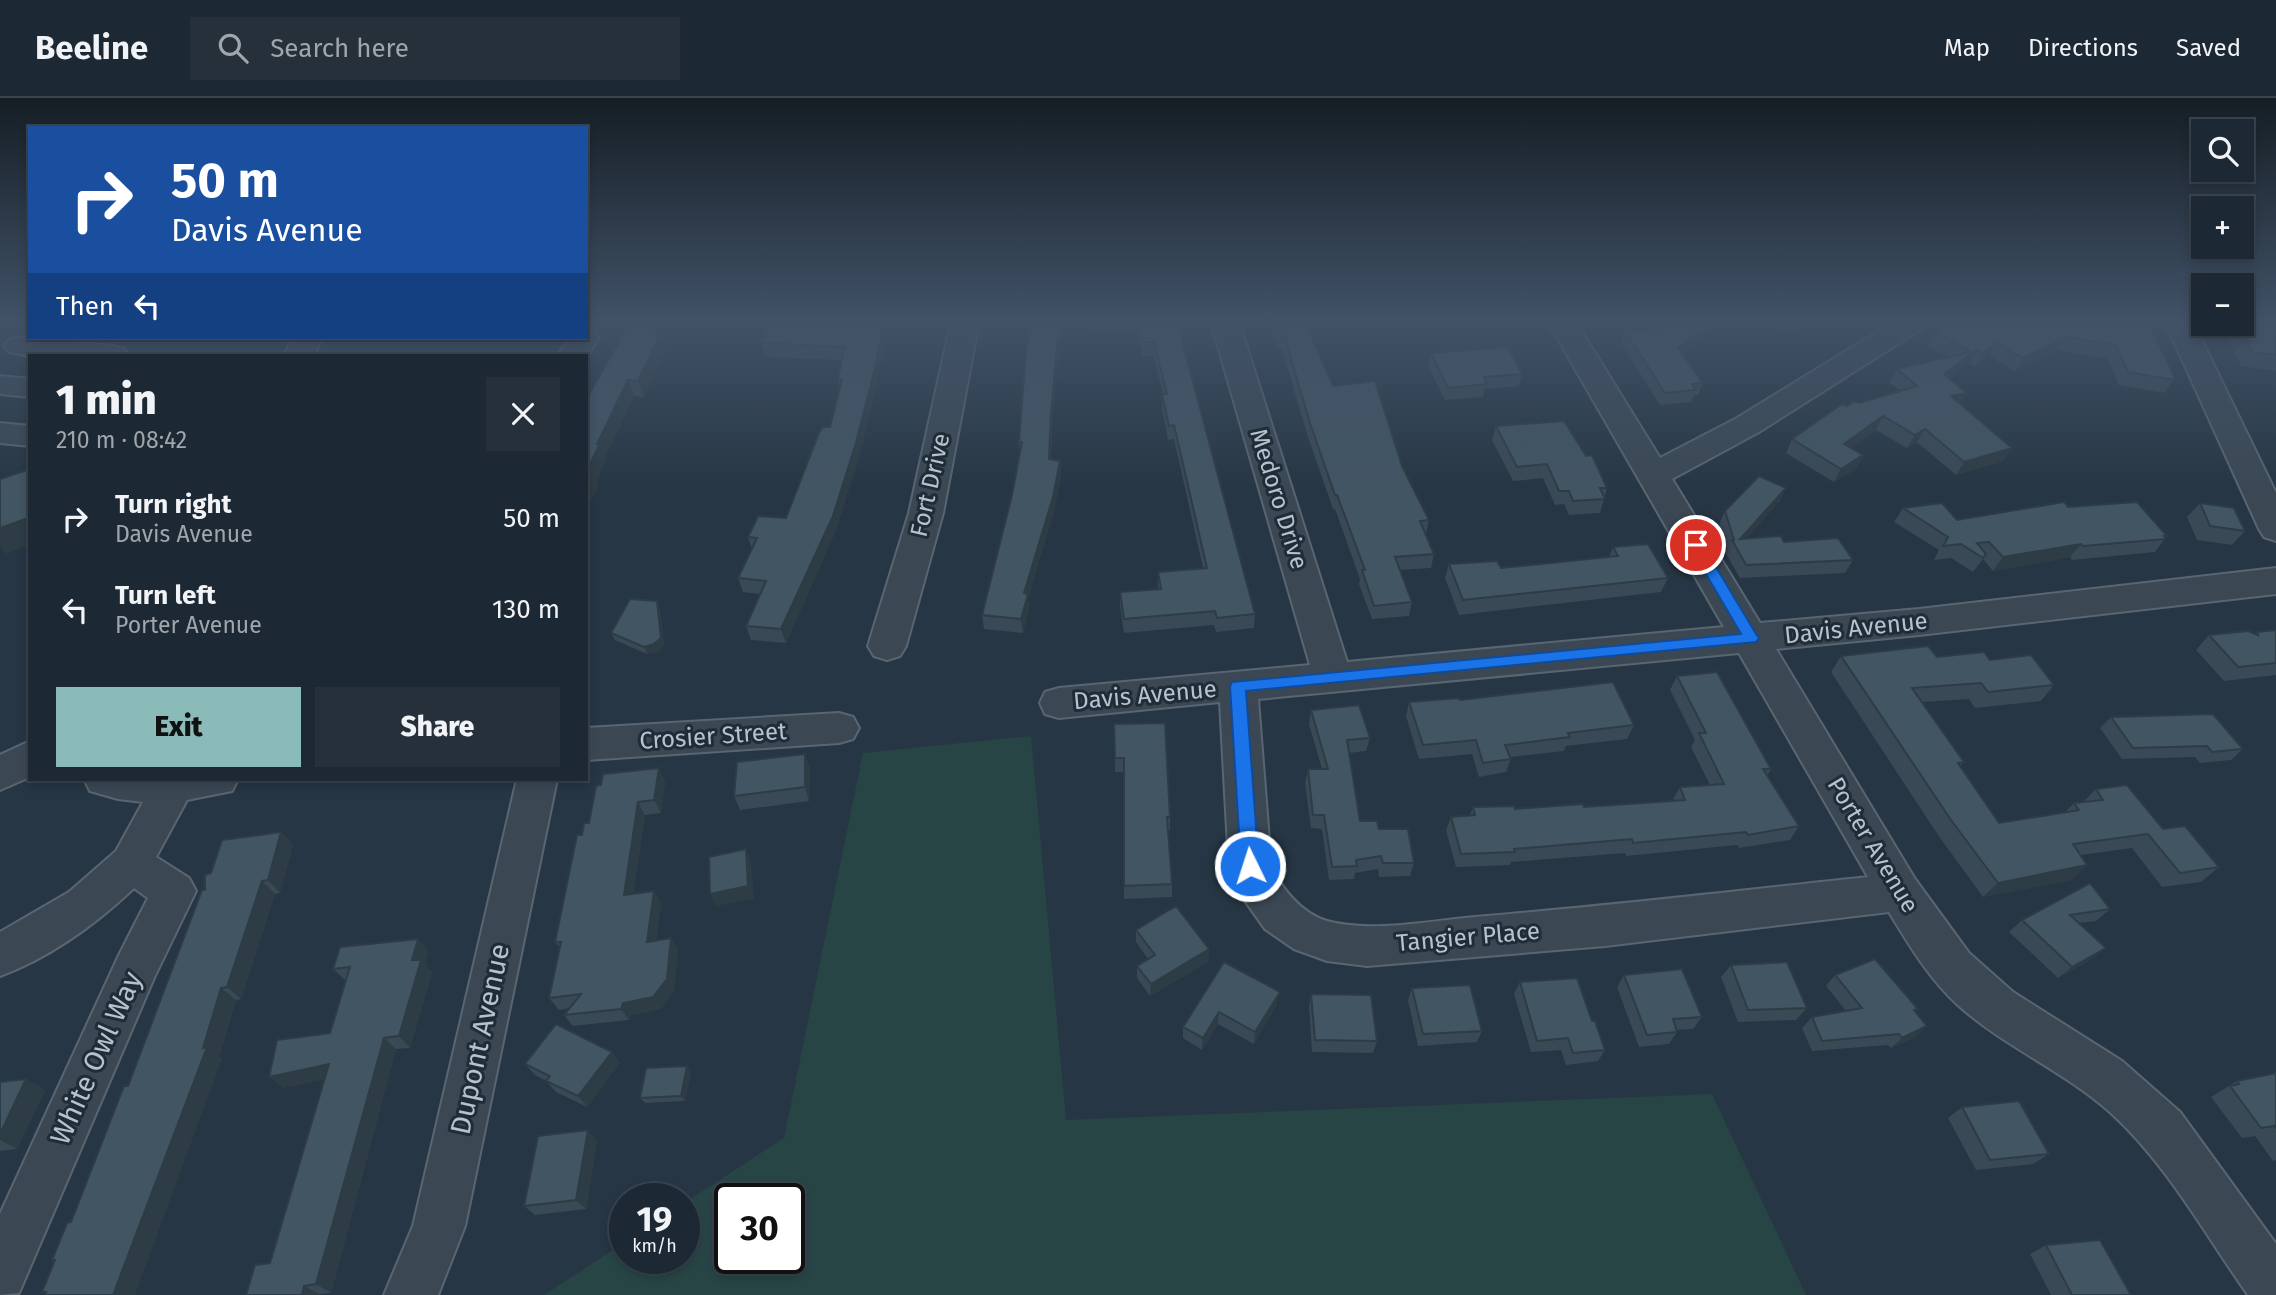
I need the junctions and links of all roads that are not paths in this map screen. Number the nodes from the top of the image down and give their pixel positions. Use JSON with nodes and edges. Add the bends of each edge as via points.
{"nodes":[{"id":1,"x":954,"y":378,"type":"edge"},
{"id":2,"x":1242,"y":378,"type":"edge"},
{"id":3,"x":1596,"y":378,"type":"edge"},
{"id":4,"x":1824,"y":378,"type":"edge"},
{"id":5,"x":2205,"y":378,"type":"edge"},
{"id":6,"x":0,"y":385,"type":"edge"},
{"id":7,"x":28,"y":388,"type":"edge"},
{"id":8,"x":0,"y":433,"type":"edge"},
{"id":9,"x":28,"y":436,"type":"edge"},
{"id":10,"x":1654,"y":475,"type":"junction"},
{"id":11,"x":2276,"y":529,"type":"edge"},
{"id":12,"x":2276,"y":581,"type":"edge"},
{"id":13,"x":1751,"y":638,"type":"junction"},
{"id":14,"x":887,"y":646,"type":"dead end"},
{"id":15,"x":1334,"y":677,"type":"junction"},
{"id":16,"x":1238,"y":686,"type":"junction"},
{"id":17,"x":1059,"y":703,"type":"dead end"},
{"id":18,"x":839,"y":728,"type":"dead end"},
{"id":19,"x":588,"y":744,"type":"edge"},
{"id":20,"x":28,"y":758,"type":"edge"},
{"id":21,"x":0,"y":774,"type":"edge"},
{"id":22,"x":110,"y":781,"type":"edge"},
{"id":23,"x":537,"y":781,"type":"edge"},
{"id":24,"x":196,"y":782,"type":"edge"},
{"id":25,"x":131,"y":864,"type":"junction"},
{"id":26,"x":1900,"y":892,"type":"junction"},
{"id":27,"x":0,"y":956,"type":"edge"},
{"id":28,"x":0,"y":1274,"type":"edge"},
{"id":29,"x":2276,"y":1289,"type":"edge"},
{"id":30,"x":411,"y":1295,"type":"edge"}],
"edges":[{"from":1,"to":14,"type":"street","name":"Fort Drive","via":[[926,513]]},
{"from":2,"to":15,"type":"street","name":"Medoro Drive"},
{"from":3,"to":10,"type":"street","name":"Porter Avenue"},
{"from":4,"to":10,"type":"street"},
{"from":5,"to":11,"type":"street"},
{"from":6,"to":7,"type":"street"},
{"from":8,"to":9,"type":"street"},
{"from":10,"to":13,"type":"street","name":"Porter Avenue"},
{"from":12,"to":13,"type":"street","name":"Davis Avenue"},
{"from":13,"to":15,"type":"street","name":"Davis Avenue"},
{"from":13,"to":26,"type":"street","name":"Porter Avenue"},
{"from":15,"to":16,"type":"street","name":"Davis Avenue"},
{"from":16,"to":17,"type":"street","name":"Davis Avenue"},
{"from":16,"to":26,"type":"street","name":"Tangier Place","via":[[1250,866],[1258,888],[1276,913],[1325,940],[1348,946],[1380,945],[1605,926]]},
{"from":18,"to":19,"type":"street","name":"Crosier Street"},
{"from":20,"to":21,"type":"street"},
{"from":22,"to":24,"type":"street","via":[[121,785]]},
{"from":23,"to":30,"type":"street","name":"Dupont Avenue","via":[[439,1226]]},
{"from":24,"to":25,"type":"street"},
{"from":25,"to":27,"type":"street","via":[[85,906]]},
{"from":25,"to":28,"type":"street","name":"White Owl Way","via":[[174,891]]},
{"from":26,"to":29,"type":"street","name":"Porter Avenue","via":[[1937,948],[1972,988],[2018,1024],[2069,1052],[2117,1087],[2162,1129]]}]}
